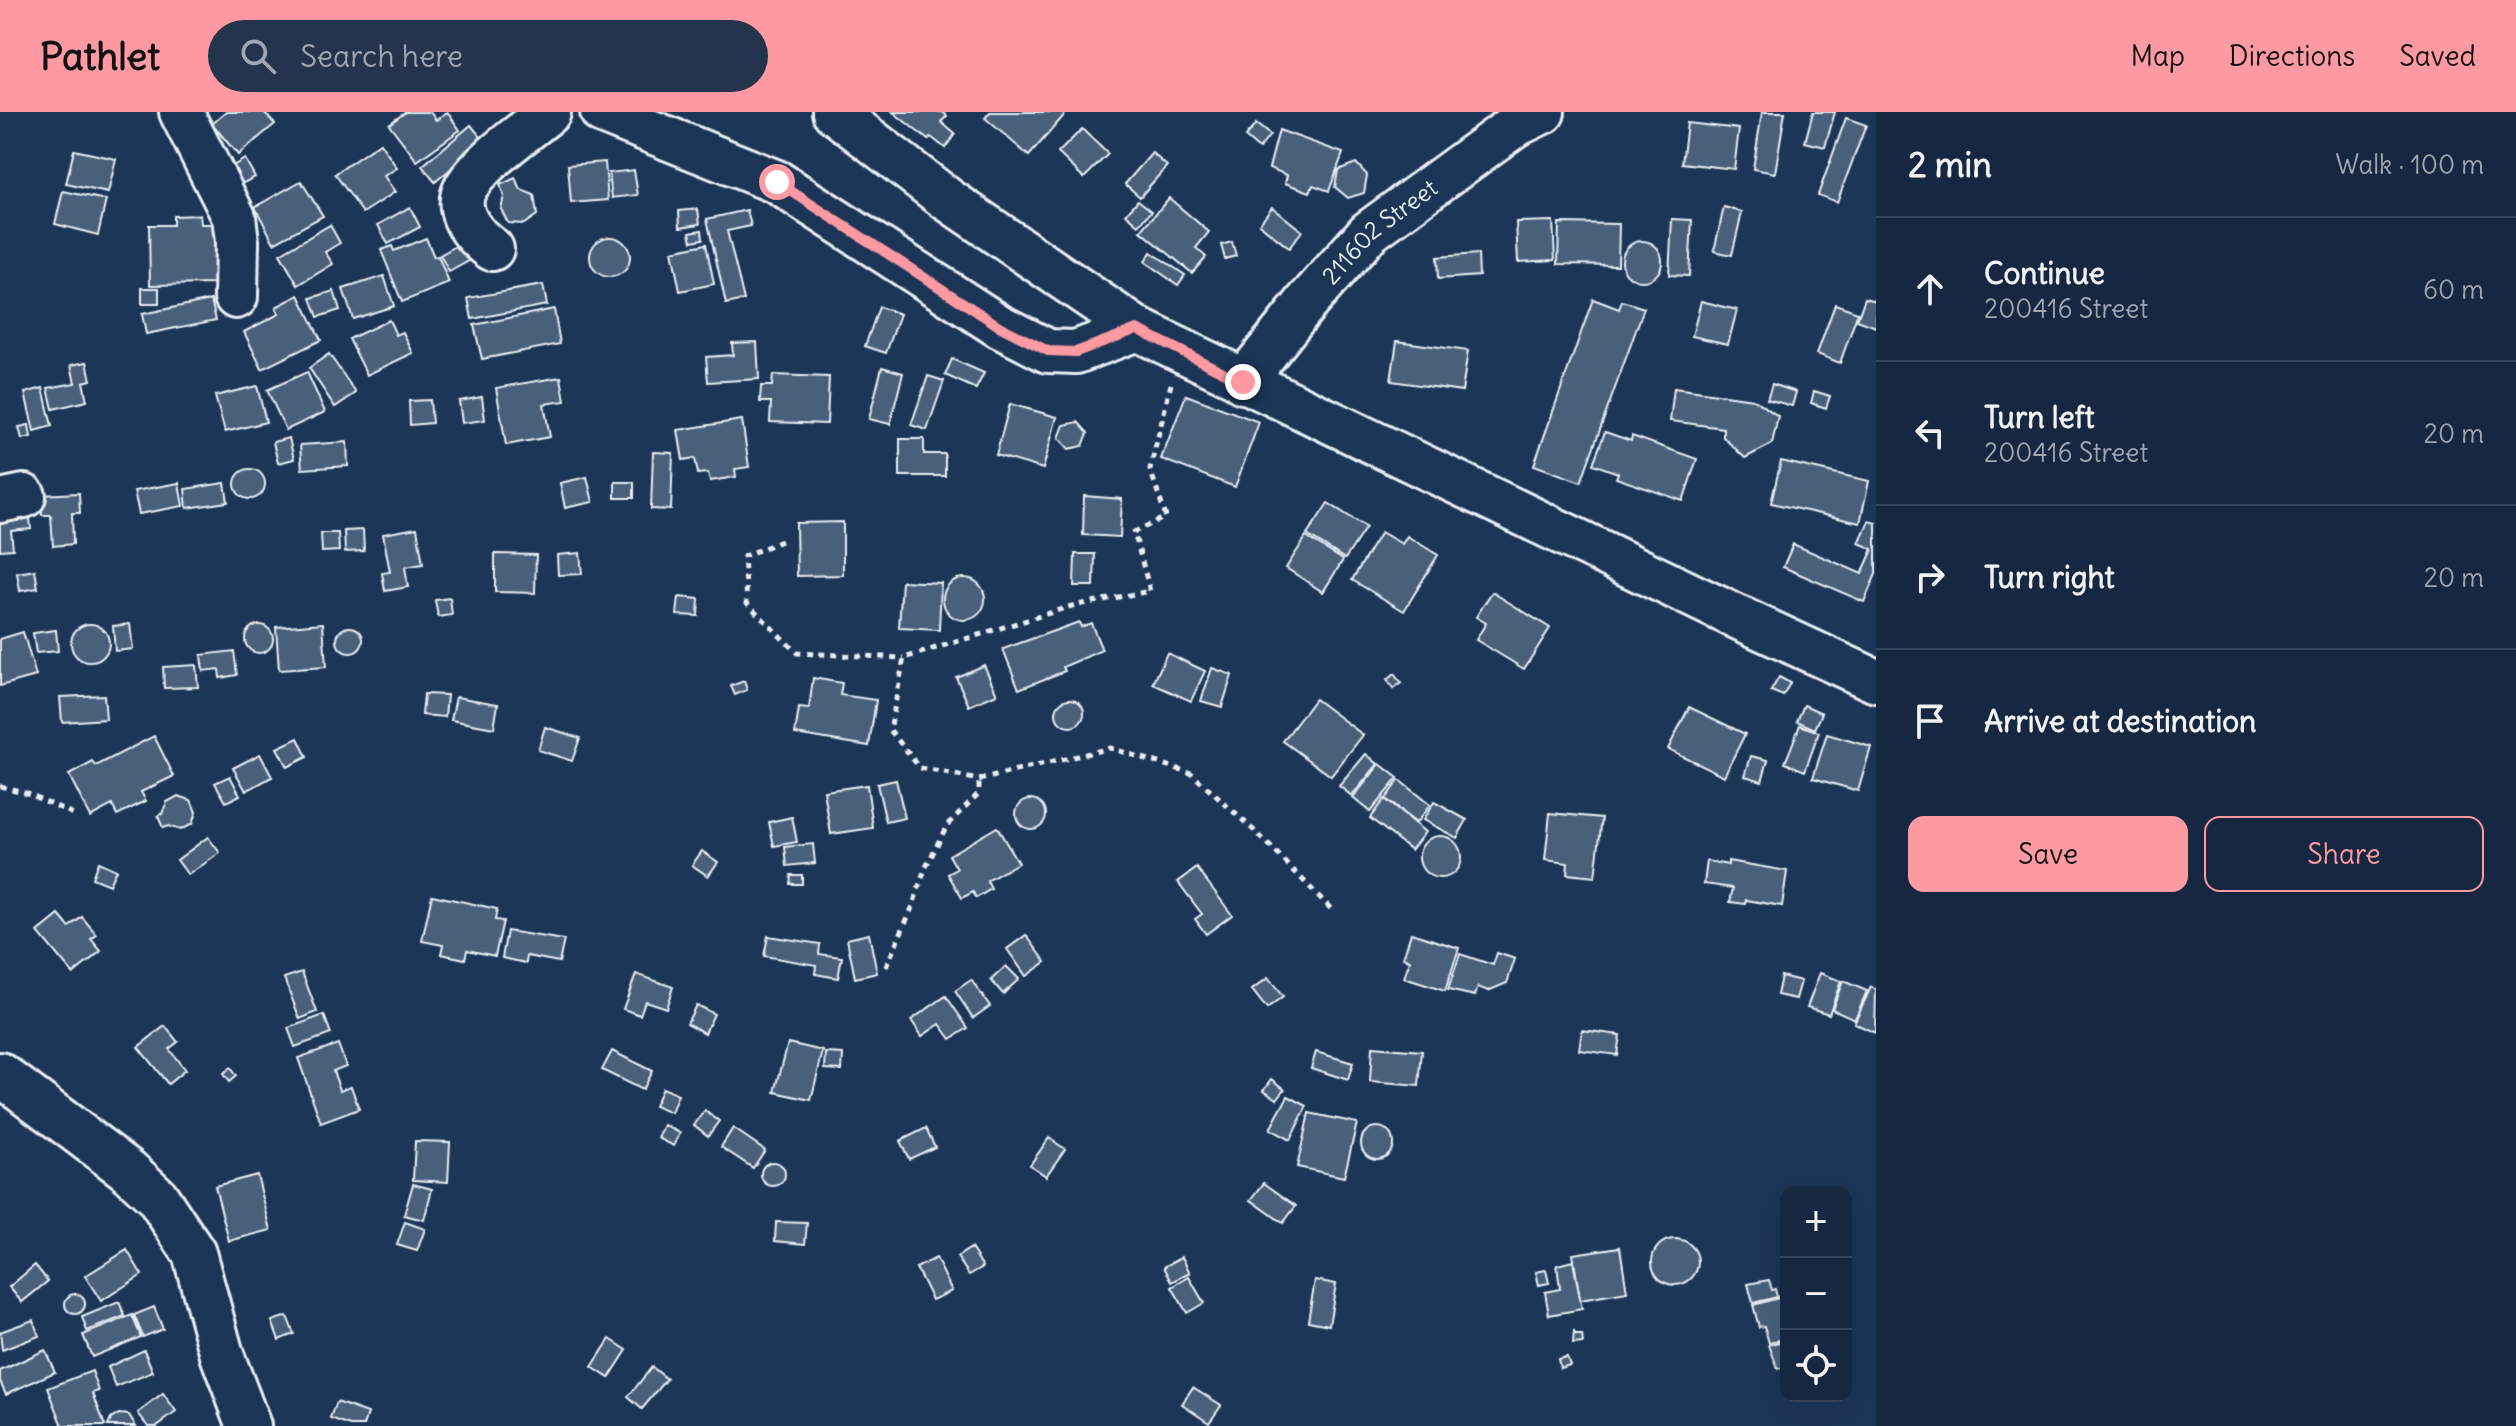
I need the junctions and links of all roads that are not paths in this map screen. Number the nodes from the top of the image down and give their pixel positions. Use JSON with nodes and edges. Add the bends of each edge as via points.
{"nodes":[{"id":1,"x":181,"y":112,"type":"edge"},
{"id":2,"x":549,"y":112,"type":"edge"},
{"id":3,"x":602,"y":112,"type":"edge"},
{"id":4,"x":834,"y":112,"type":"edge"},
{"id":5,"x":1543,"y":112,"type":"edge"},
{"id":6,"x":492,"y":249,"type":"dead end"},
{"id":7,"x":236,"y":297,"type":"dead end"},
{"id":8,"x":1137,"y":329,"type":"junction"},
{"id":9,"x":1243,"y":382,"type":"junction"},
{"id":10,"x":1876,"y":681,"type":"edge"},
{"id":11,"x":0,"y":1074,"type":"edge"},
{"id":12,"x":249,"y":1426,"type":"edge"}],
"edges":[{"from":1,"to":7,"type":"street","via":[[234,217]]},
{"from":2,"to":6,"type":"street","via":[[464,190],[468,225]]},
{"from":3,"to":8,"type":"street","via":[[777,182],[999,326],[1048,351],[1076,352]]},
{"from":4,"to":8,"type":"street","via":[[947,199]]},
{"from":5,"to":9,"type":"street","name":"211602 Street","via":[[1514,126],[1369,232]]},
{"from":8,"to":9,"type":"street"},
{"from":9,"to":10,"type":"street"},
{"from":11,"to":12,"type":"street","via":[[157,1197],[194,1253],[222,1355]]}]}
